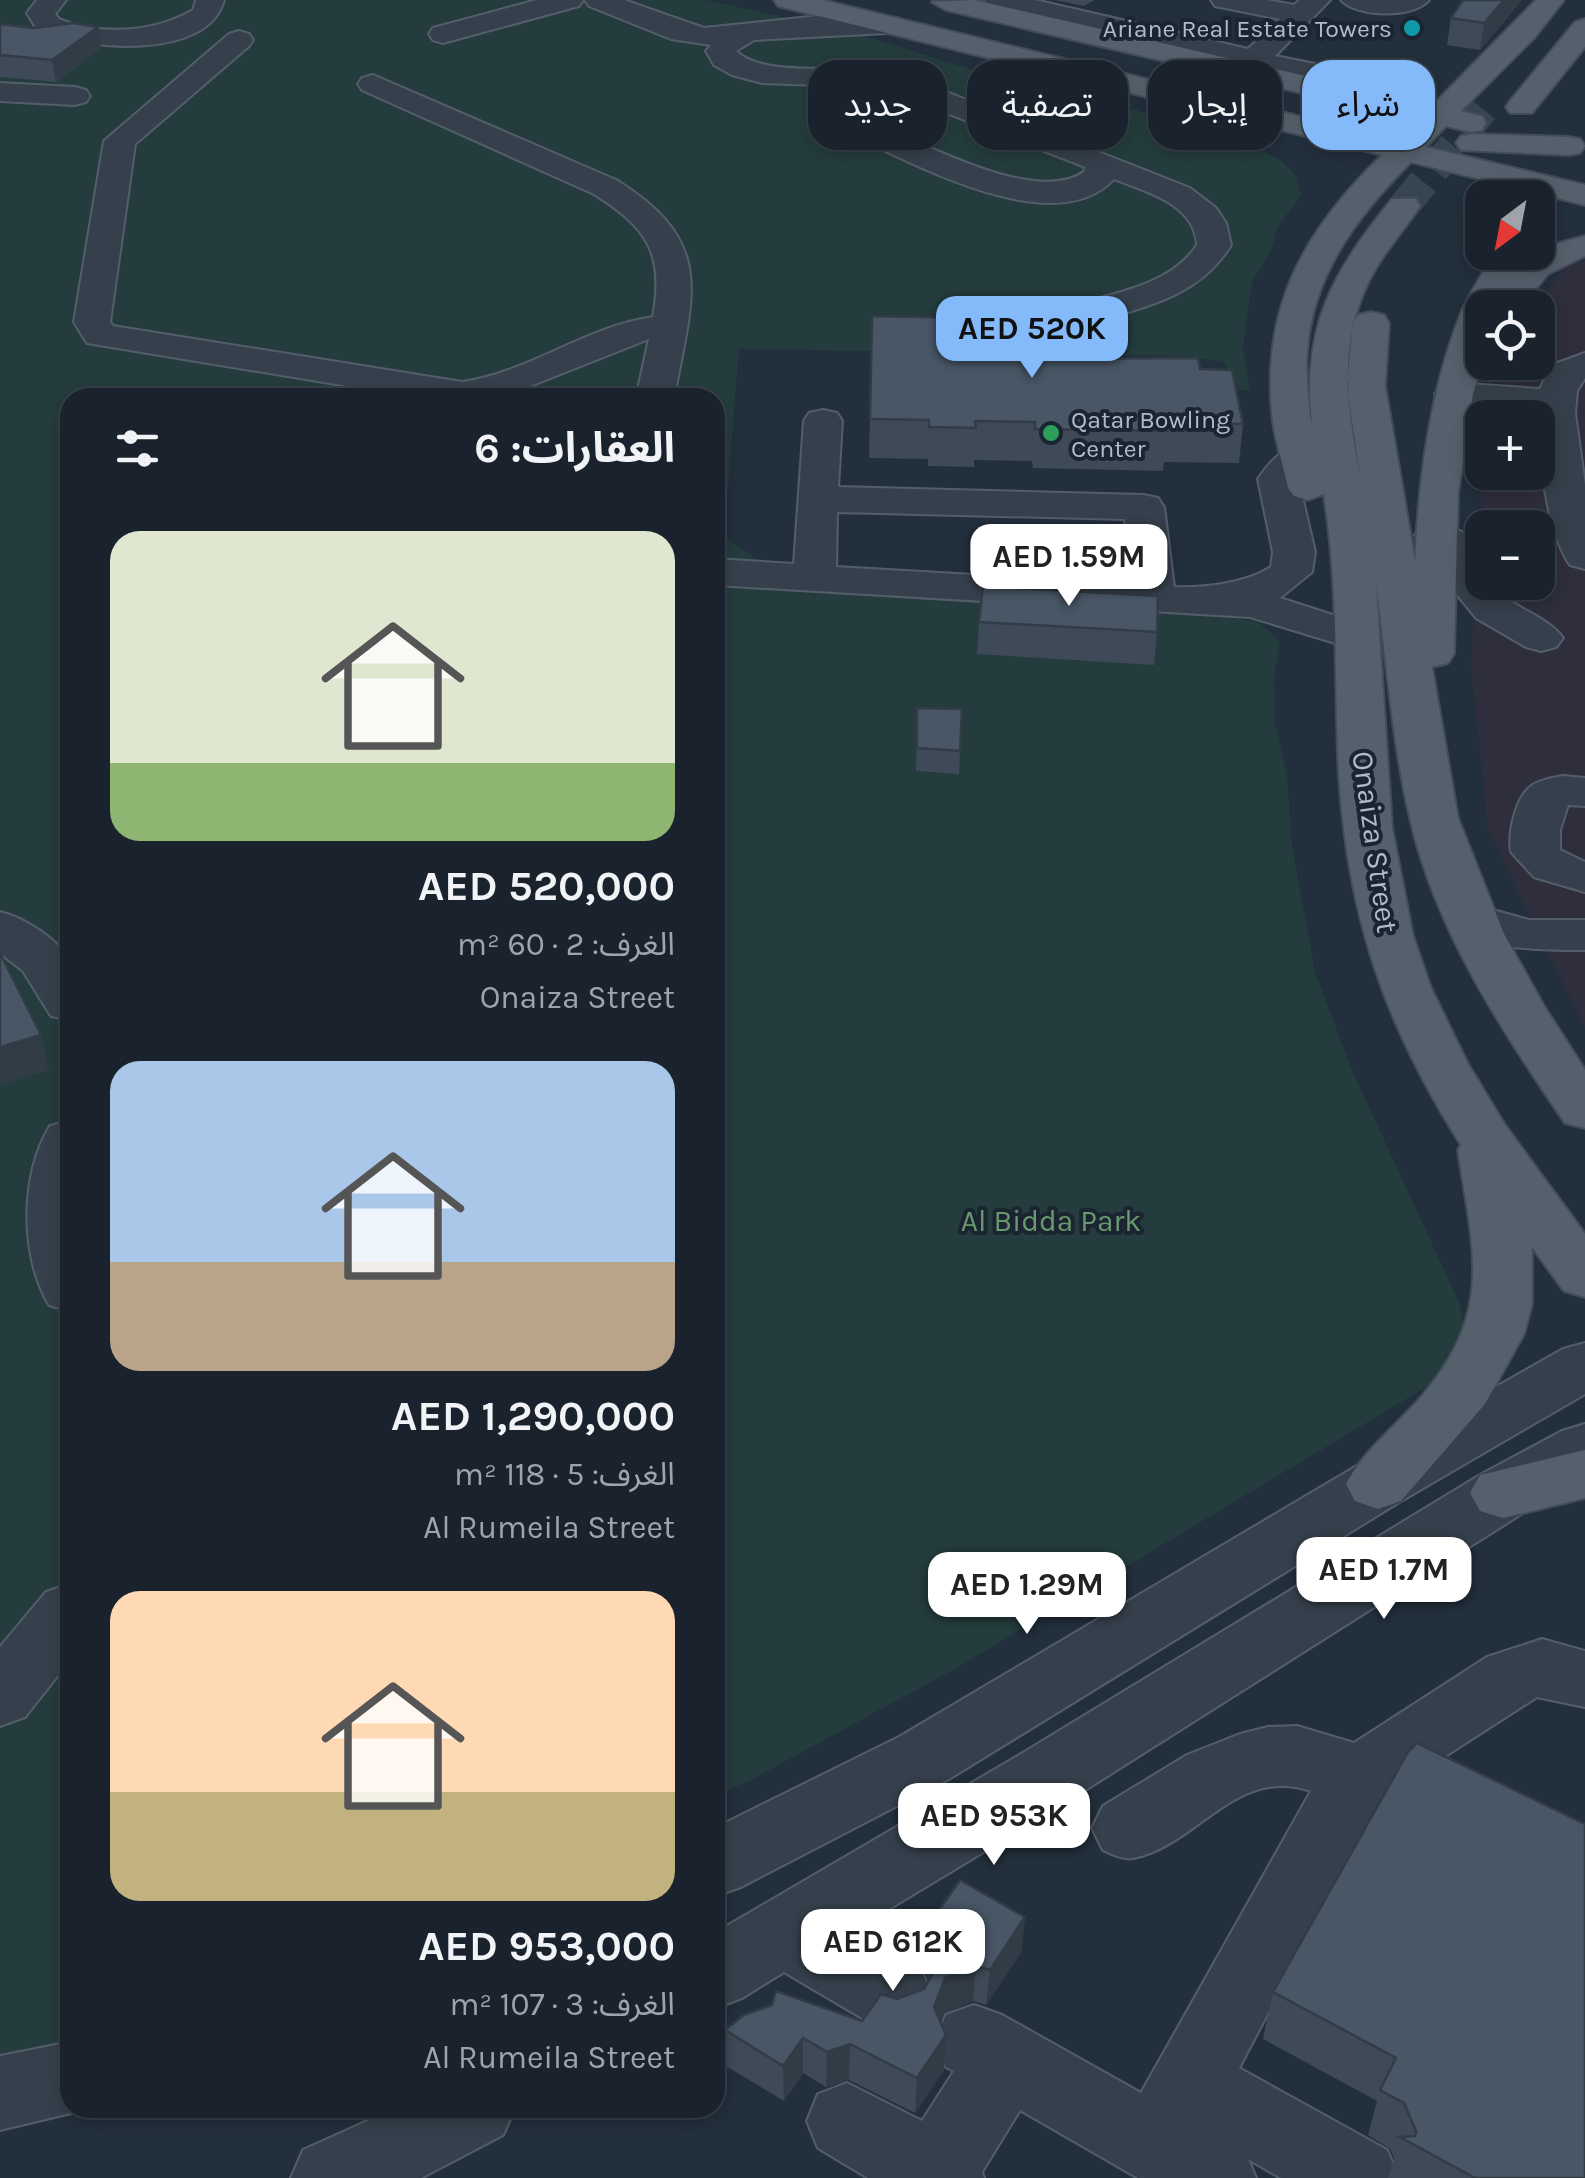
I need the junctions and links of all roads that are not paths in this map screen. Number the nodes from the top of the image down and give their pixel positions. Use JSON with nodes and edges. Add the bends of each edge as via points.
{"nodes":[{"id":1,"x":210,"y":0,"type":"edge"},
{"id":2,"x":554,"y":0,"type":"edge"},
{"id":3,"x":569,"y":0,"type":"edge"},
{"id":4,"x":598,"y":0,"type":"edge"},
{"id":5,"x":788,"y":0,"type":"edge"},
{"id":6,"x":856,"y":0,"type":"edge"},
{"id":7,"x":941,"y":0,"type":"edge"},
{"id":8,"x":999,"y":0,"type":"edge"},
{"id":9,"x":1225,"y":0,"type":"edge"},
{"id":10,"x":1252,"y":0,"type":"edge"},
{"id":11,"x":1363,"y":0,"type":"edge"},
{"id":12,"x":1415,"y":0,"type":"edge"},
{"id":13,"x":1550,"y":0,"type":"edge"},
{"id":14,"x":1576,"y":0,"type":"edge"},
{"id":15,"x":1112,"y":6,"type":"dead end"},
{"id":16,"x":44,"y":7,"type":"edge"},
{"id":17,"x":1308,"y":8,"type":"edge"},
{"id":18,"x":182,"y":17,"type":"edge"},
{"id":19,"x":887,"y":24,"type":"junction"},
{"id":20,"x":1585,"y":28,"type":"edge"},
{"id":21,"x":743,"y":36,"type":"junction"},
{"id":22,"x":1267,"y":48,"type":"junction"},
{"id":23,"x":1026,"y":60,"type":"edge"},
{"id":24,"x":1320,"y":60,"type":"edge"},
{"id":25,"x":1490,"y":66,"type":"junction"},
{"id":26,"x":1435,"y":74,"type":"tunnel mouth"},
{"id":27,"x":1128,"y":82,"type":"edge"},
{"id":28,"x":373,"y":84,"type":"dead end"},
{"id":29,"x":1302,"y":84,"type":"edge"},
{"id":30,"x":2,"y":92,"type":"edge"},
{"id":31,"x":1128,"y":94,"type":"edge"},
{"id":32,"x":75,"y":96,"type":"dead end"},
{"id":33,"x":1488,"y":103,"type":"tunnel mouth"},
{"id":34,"x":1302,"y":106,"type":"edge"},
{"id":35,"x":1521,"y":107,"type":"tunnel mouth"},
{"id":36,"x":1302,"y":113,"type":"edge"},
{"id":37,"x":1585,"y":116,"type":"edge"},
{"id":38,"x":1435,"y":122,"type":"tunnel mouth"},
{"id":39,"x":1435,"y":139,"type":"edge"},
{"id":40,"x":1435,"y":139,"type":"edge"},
{"id":41,"x":1435,"y":139,"type":"edge"},
{"id":42,"x":919,"y":150,"type":"edge"},
{"id":43,"x":1408,"y":150,"type":"tunnel mouth"},
{"id":44,"x":1310,"y":157,"type":"dead end"},
{"id":45,"x":1101,"y":163,"type":"junction"},
{"id":46,"x":1542,"y":169,"type":"edge"},
{"id":47,"x":1331,"y":186,"type":"dead end"},
{"id":48,"x":1585,"y":195,"type":"edge"},
{"id":49,"x":1585,"y":246,"type":"edge"},
{"id":50,"x":1309,"y":267,"type":"junction"},
{"id":51,"x":1465,"y":269,"type":"edge"},
{"id":52,"x":1514,"y":290,"type":"edge"},
{"id":53,"x":1447,"y":299,"type":"dead end"},
{"id":54,"x":1079,"y":315,"type":"dead end"},
{"id":55,"x":668,"y":325,"type":"junction"},
{"id":56,"x":1465,"y":349,"type":"edge"},
{"id":57,"x":1585,"y":364,"type":"edge"},
{"id":58,"x":431,"y":388,"type":"edge"},
{"id":59,"x":491,"y":388,"type":"edge"},
{"id":60,"x":658,"y":388,"type":"edge"},
{"id":61,"x":1437,"y":391,"type":"junction"},
{"id":62,"x":1558,"y":402,"type":"junction"},
{"id":63,"x":824,"y":421,"type":"dead end"},
{"id":64,"x":1300,"y":458,"type":"junction"},
{"id":65,"x":817,"y":499,"type":"junction"},
{"id":66,"x":1437,"y":514,"type":"junction"},
{"id":67,"x":1585,"y":556,"type":"edge"},
{"id":68,"x":725,"y":573,"type":"edge"},
{"id":69,"x":815,"y":578,"type":"junction"},
{"id":70,"x":1140,"y":594,"type":"junction"},
{"id":71,"x":1356,"y":614,"type":"junction"},
{"id":72,"x":1435,"y":633,"type":"junction"},
{"id":73,"x":1417,"y":710,"type":"junction"},
{"id":74,"x":1585,"y":792,"type":"edge"},
{"id":75,"x":1585,"y":878,"type":"edge"},
{"id":76,"x":1585,"y":905,"type":"edge"},
{"id":77,"x":1585,"y":913,"type":"edge"},
{"id":78,"x":1471,"y":919,"type":"junction"},
{"id":79,"x":0,"y":927,"type":"edge"},
{"id":80,"x":1585,"y":935,"type":"edge"},
{"id":81,"x":60,"y":989,"type":"edge"},
{"id":82,"x":1585,"y":1110,"type":"edge"},
{"id":83,"x":1483,"y":1131,"type":"junction"},
{"id":84,"x":60,"y":1178,"type":"edge"},
{"id":85,"x":60,"y":1251,"type":"edge"},
{"id":86,"x":1585,"y":1276,"type":"edge"},
{"id":87,"x":1585,"y":1366,"type":"edge"},
{"id":88,"x":1585,"y":1448,"type":"edge"},
{"id":89,"x":1585,"y":1474,"type":"edge"},
{"id":90,"x":1378,"y":1484,"type":"junction"},
{"id":91,"x":1503,"y":1492,"type":"junction"},
{"id":92,"x":43,"y":1621,"type":"edge"},
{"id":93,"x":1585,"y":1679,"type":"edge"},
{"id":94,"x":0,"y":1696,"type":"edge"},
{"id":95,"x":1360,"y":1782,"type":"junction"},
{"id":96,"x":1129,"y":1828,"type":"dead end"},
{"id":97,"x":725,"y":1859,"type":"edge"},
{"id":98,"x":784,"y":1934,"type":"junction"},
{"id":99,"x":725,"y":1967,"type":"edge"},
{"id":100,"x":894,"y":1996,"type":"edge"},
{"id":101,"x":60,"y":2081,"type":"edge"},
{"id":102,"x":0,"y":2093,"type":"edge"},
{"id":103,"x":848,"y":2121,"type":"dead end"},
{"id":104,"x":1187,"y":2135,"type":"edge"},
{"id":105,"x":436,"y":2142,"type":"edge"},
{"id":106,"x":939,"y":2176,"type":"edge"},
{"id":107,"x":332,"y":2178,"type":"edge"},
{"id":108,"x":1358,"y":2178,"type":"edge"}],
"edges":[{"from":1,"to":18,"type":"street","via":[[206,14]]},
{"from":2,"to":3,"type":"street","via":[[440,32]]},
{"from":4,"to":21,"type":"street","via":[[688,34]]},
{"from":5,"to":19,"type":"main road"},
{"from":6,"to":34,"type":"main road"},
{"from":7,"to":29,"type":"main road"},
{"from":8,"to":22,"type":"street"},
{"from":9,"to":17,"type":"street"},
{"from":10,"to":17,"type":"street"},
{"from":11,"to":12,"type":"street","via":[[1401,6]]},
{"from":13,"to":25,"type":"main road"},
{"from":14,"to":33,"type":"main road"},
{"from":15,"to":22,"type":"street"},
{"from":16,"to":18,"type":"street","via":[[44,21],[86,35],[134,36]]},
{"from":17,"to":22,"type":"street"},
{"from":18,"to":58,"type":"street","via":[[255,44],[120,142],[92,322],[100,334]]},
{"from":19,"to":21,"type":"street"},
{"from":19,"to":23,"type":"main road"},
{"from":20,"to":35,"type":"main road"},
{"from":21,"to":45,"type":"street","via":[[721,51],[737,67],[780,75],[877,76]]},
{"from":22,"to":24,"type":"street"},
{"from":25,"to":26,"type":"main road"},
{"from":25,"to":38,"type":"main road"},
{"from":27,"to":36,"type":"main road"},
{"from":28,"to":55,"type":"street","via":[[604,187],[649,215],[670,248],[675,282]]},
{"from":30,"to":32,"type":"street"},
{"from":31,"to":44,"type":"main road","via":[[1264,132]]},
{"from":37,"to":46,"type":"main road"},
{"from":39,"to":46,"type":"main road"},
{"from":40,"to":46,"type":"main road"},
{"from":41,"to":46,"type":"main road"},
{"from":42,"to":45,"type":"street","via":[[998,186],[1029,192],[1074,189],[1096,180]]},
{"from":43,"to":50,"type":"main road","via":[[1336,224]]},
{"from":45,"to":54,"type":"street","via":[[1187,200],[1212,226],[1214,245],[1180,279]]},
{"from":46,"to":48,"type":"main road"},
{"from":47,"to":50,"type":"main road","via":[[1312,231]]},
{"from":49,"to":52,"type":"main road","via":[[1525,272]]},
{"from":50,"to":64,"type":"main road","via":[[1288,347]]},
{"from":51,"to":53,"type":"main road"},
{"from":55,"to":59,"type":"street","via":[[637,330]]},
{"from":55,"to":60,"type":"street"},
{"from":56,"to":61,"type":"main road","name":"Onaiza Street"},
{"from":57,"to":62,"type":"street","via":[[1565,373]]},
{"from":61,"to":62,"type":"street"},
{"from":61,"to":66,"type":"main road","name":"Onaiza Street"},
{"from":62,"to":67,"type":"street","via":[[1562,465]]},
{"from":63,"to":65,"type":"street"},
{"from":64,"to":70,"type":"street","via":[[1278,479],[1294,557],[1285,579],[1242,594]]},
{"from":64,"to":71,"type":"main road","via":[[1324,547]]},
{"from":65,"to":69,"type":"street"},
{"from":65,"to":70,"type":"street","via":[[1151,498]]},
{"from":66,"to":72,"type":"main road","name":"Onaiza Street"},
{"from":66,"to":72,"type":"street","via":[[1472,561],[1483,604],[1559,646],[1482,621]]},
{"from":68,"to":69,"type":"street"},
{"from":69,"to":70,"type":"street"},
{"from":70,"to":71,"type":"street"},
{"from":71,"to":73,"type":"main road","name":"Onaiza Street","via":[[1331,418],[1330,342],[1353,276],[1422,208],[1381,294],[1366,363]]},
{"from":71,"to":83,"type":"main road","name":"Onaiza Street","via":[[1360,745],[1381,912],[1423,1029]]},
{"from":72,"to":73,"type":"main road","name":"Onaiza Street"},
{"from":73,"to":78,"type":"main road","name":"Onaiza Street","via":[[1434,818]]},
{"from":74,"to":75,"type":"street","via":[[1551,793],[1532,844],[1548,867]]},
{"from":76,"to":77,"type":"street"},
{"from":78,"to":80,"type":"street","via":[[1526,935]]},
{"from":78,"to":82,"type":"main road","name":"Onaiza Street","via":[[1512,1001]]},
{"from":79,"to":81,"type":"street","via":[[42,961]]},
{"from":83,"to":86,"type":"main road","name":"Onaiza Street"},
{"from":83,"to":90,"type":"main road","via":[[1504,1275],[1496,1330],[1469,1381]]},
{"from":84,"to":85,"type":"street"},
{"from":87,"to":90,"type":"street"},
{"from":88,"to":91,"type":"street"},
{"from":89,"to":91,"type":"main road"},
{"from":90,"to":97,"type":"street","via":[[924,1758]]},
{"from":91,"to":98,"type":"street"},
{"from":92,"to":94,"type":"street"},
{"from":93,"to":95,"type":"street","via":[[1542,1667],[1512,1677],[1408,1742]]},
{"from":95,"to":96,"type":"street","via":[[1312,1759],[1260,1756]]},
{"from":95,"to":104,"type":"street","via":[[1332,1820]]},
{"from":98,"to":99,"type":"street"},
{"from":98,"to":100,"type":"street"},
{"from":101,"to":102,"type":"street"},
{"from":103,"to":106,"type":"street"},
{"from":104,"to":106,"type":"street","via":[[990,2050]]},
{"from":104,"to":108,"type":"street"},
{"from":105,"to":107,"type":"street"}]}
